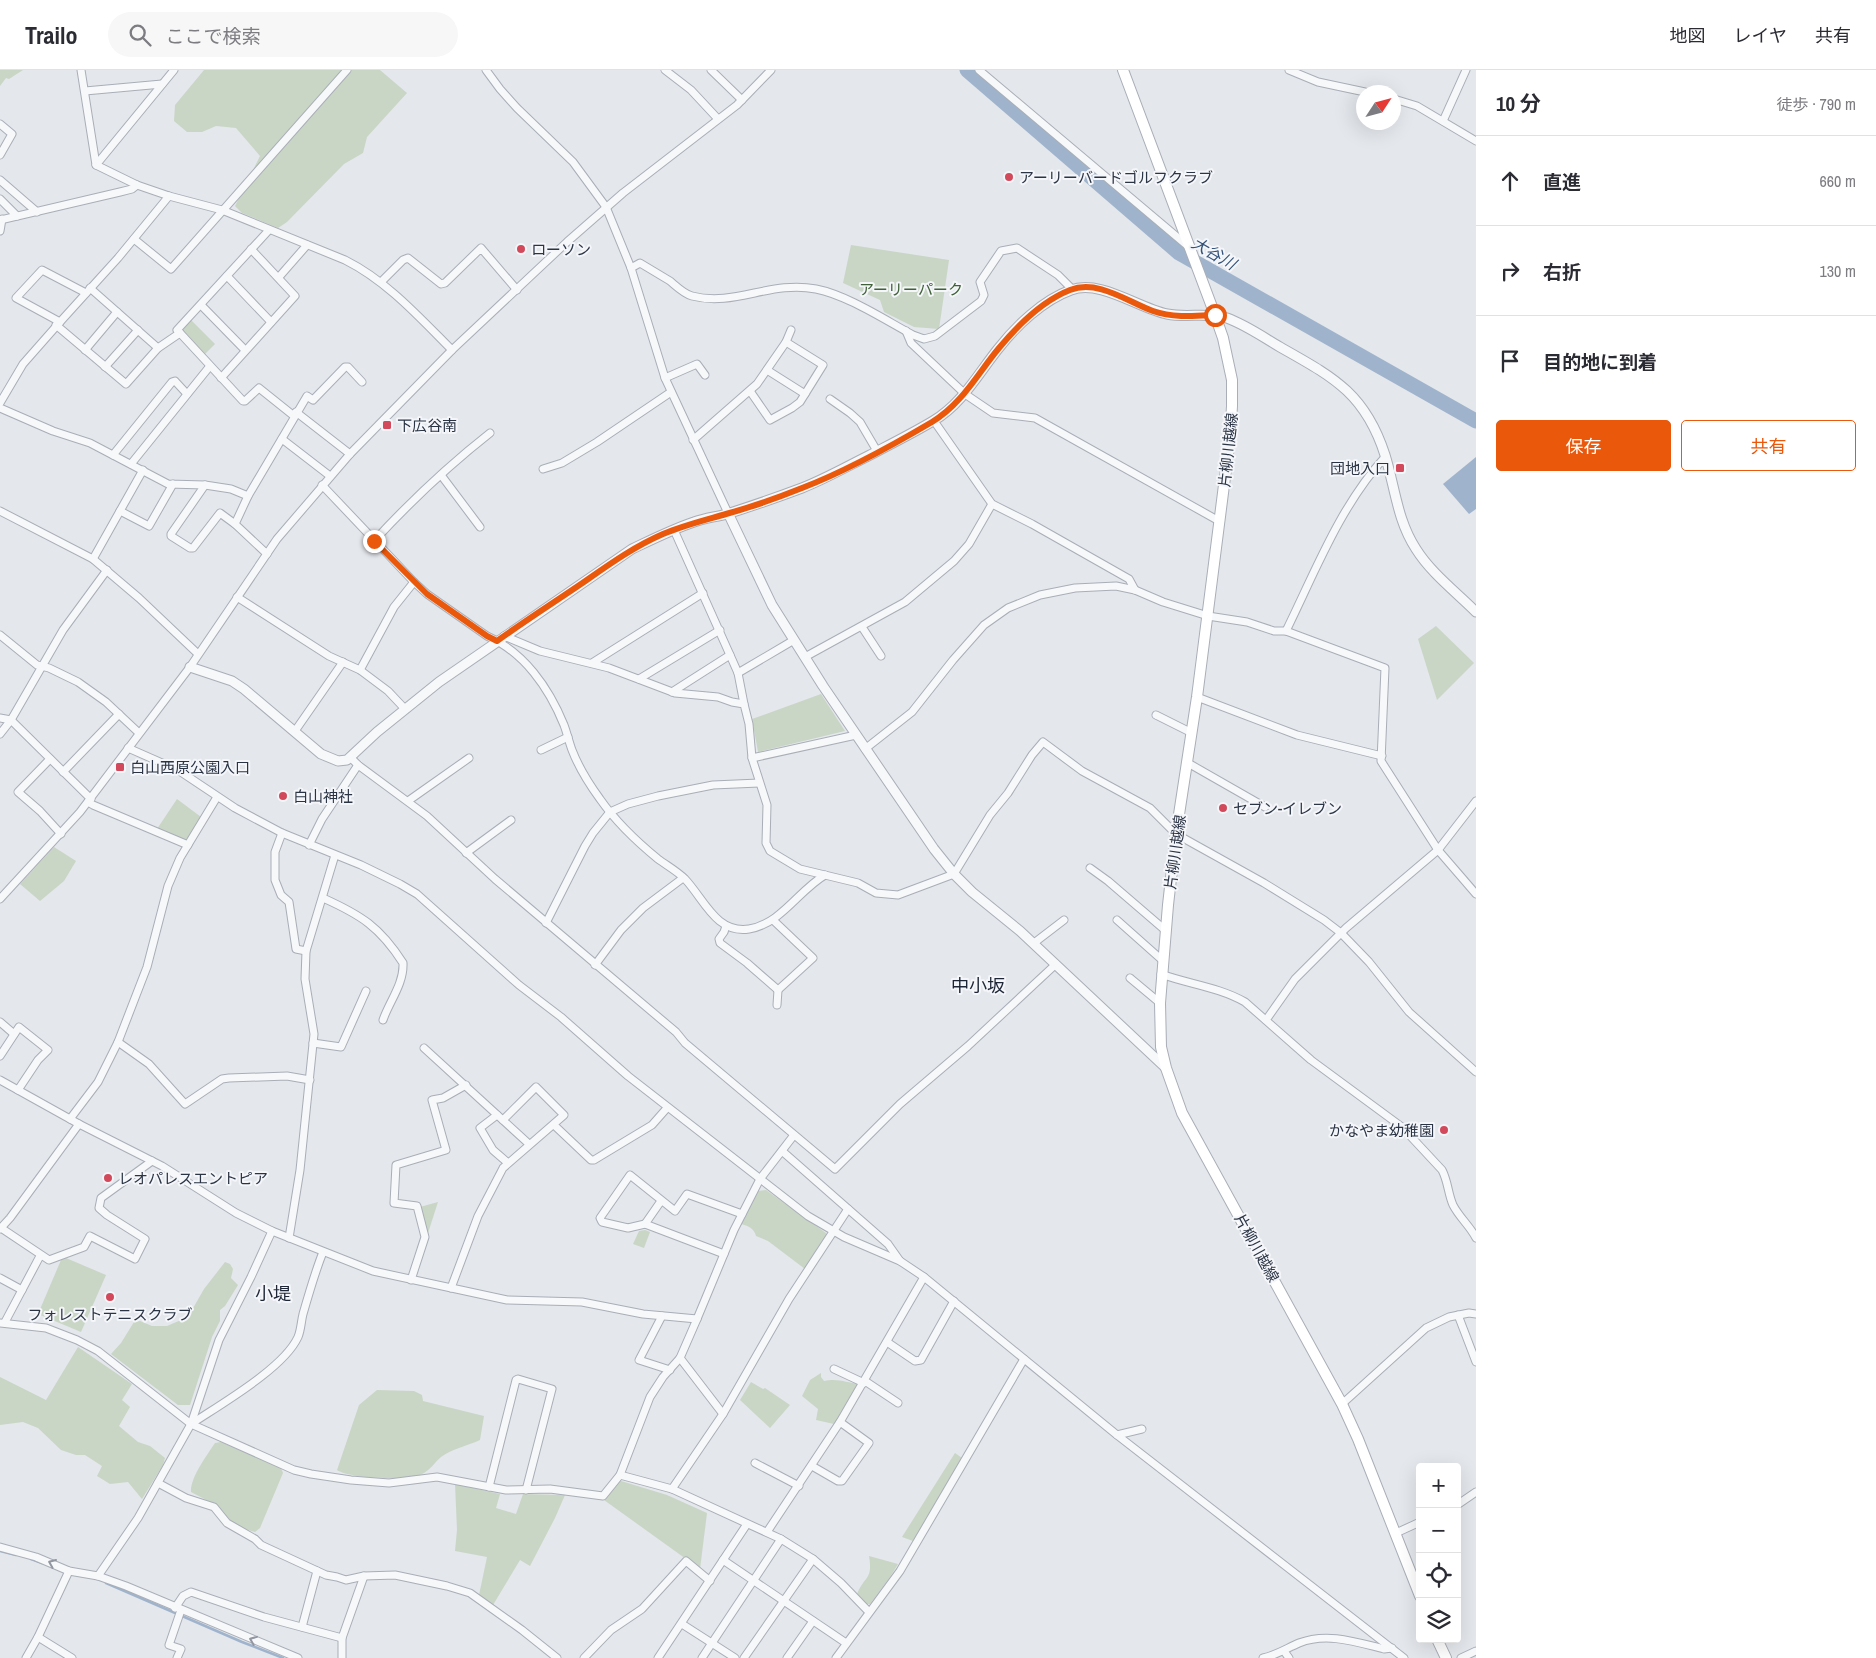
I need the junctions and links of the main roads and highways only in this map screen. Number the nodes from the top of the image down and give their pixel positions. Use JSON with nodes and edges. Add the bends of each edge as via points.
{"nodes":[{"id":1,"x":1123,"y":70,"type":"edge"},
{"id":2,"x":1416,"y":1586,"type":"edge"},
{"id":3,"x":1439,"y":1643,"type":"edge"},
{"id":4,"x":1446,"y":1658,"type":"edge"}],
"edges":[{"from":1,"to":2,"type":"main road","name":"片柳川越線","via":[[1215,315],[1232,380],[1230,438],[1165,930],[1160,1003],[1161,1047],[1174,1092],[1193,1134],[1342,1404]]},
{"from":3,"to":4,"type":"main road"}]}
